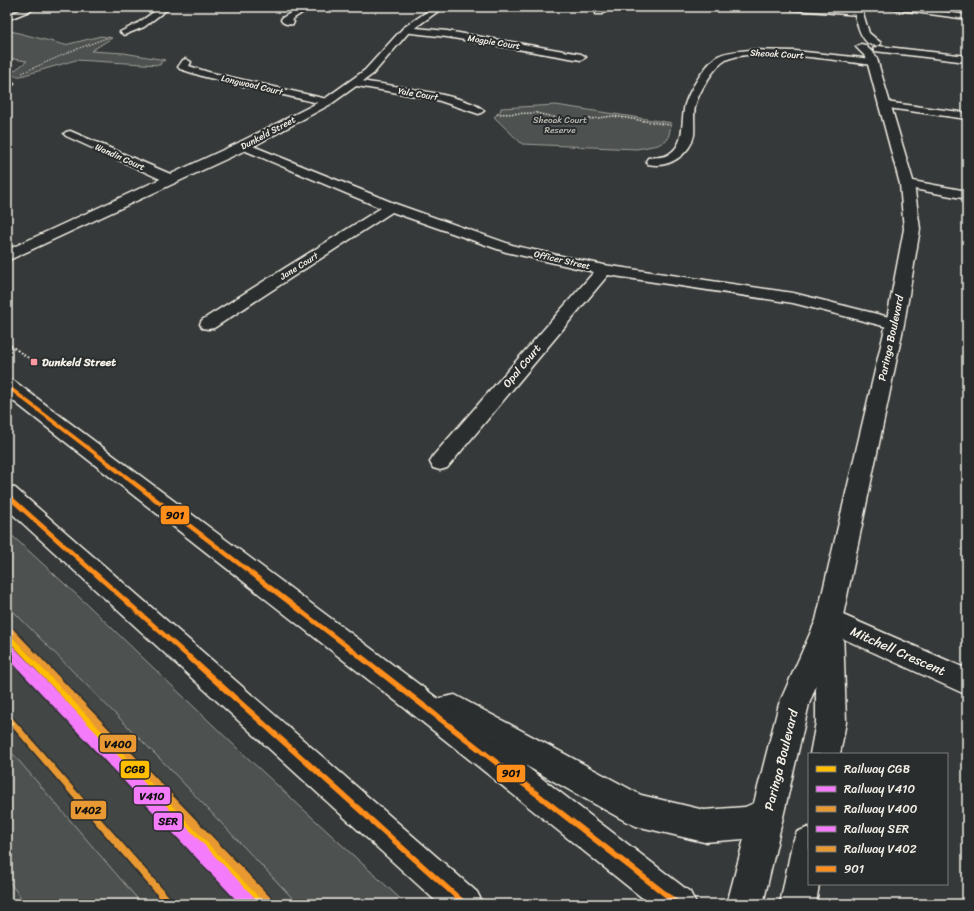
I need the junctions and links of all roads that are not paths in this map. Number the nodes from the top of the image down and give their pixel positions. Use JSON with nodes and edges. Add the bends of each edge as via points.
{"nodes":[{"id":1,"x":35,"y":7,"type":"edge"},
{"id":2,"x":166,"y":7,"type":"edge"},
{"id":3,"x":307,"y":7,"type":"edge"},
{"id":4,"x":440,"y":7,"type":"edge"},
{"id":5,"x":609,"y":7,"type":"edge"},
{"id":6,"x":783,"y":7,"type":"edge"},
{"id":7,"x":892,"y":7,"type":"edge"},
{"id":8,"x":858,"y":10,"type":"edge"},
{"id":9,"x":599,"y":12,"type":"dead end"},
{"id":10,"x":967,"y":17,"type":"edge"},
{"id":11,"x":7,"y":18,"type":"edge"},
{"id":12,"x":290,"y":22,"type":"dead end"},
{"id":13,"x":406,"y":30,"type":"junction"},
{"id":14,"x":124,"y":32,"type":"road end"},
{"id":15,"x":871,"y":47,"type":"junction"},
{"id":16,"x":581,"y":57,"type":"dead end"},
{"id":17,"x":967,"y":59,"type":"edge"},
{"id":18,"x":186,"y":62,"type":"dead end"},
{"id":19,"x":355,"y":83,"type":"junction"},
{"id":20,"x":327,"y":102,"type":"junction"},
{"id":21,"x":885,"y":104,"type":"junction"},
{"id":22,"x":479,"y":111,"type":"road end"},
{"id":23,"x":967,"y":116,"type":"edge"},
{"id":24,"x":70,"y":134,"type":"dead end"},
{"id":25,"x":243,"y":146,"type":"junction"},
{"id":26,"x":652,"y":161,"type":"dead end"},
{"id":27,"x":171,"y":179,"type":"junction"},
{"id":28,"x":907,"y":184,"type":"junction"},
{"id":29,"x":967,"y":194,"type":"edge"},
{"id":30,"x":391,"y":208,"type":"junction"},
{"id":31,"x":7,"y":256,"type":"edge"},
{"id":32,"x":604,"y":270,"type":"junction"},
{"id":33,"x":208,"y":324,"type":"dead end"},
{"id":34,"x":895,"y":324,"type":"junction"},
{"id":35,"x":7,"y":386,"type":"edge"},
{"id":36,"x":440,"y":462,"type":"dead end"},
{"id":37,"x":7,"y":495,"type":"edge"},
{"id":38,"x":829,"y":620,"type":"junction"},
{"id":39,"x":967,"y":682,"type":"edge"},
{"id":40,"x":435,"y":714,"type":"junction"},
{"id":41,"x":825,"y":753,"type":"edge"},
{"id":42,"x":767,"y":814,"type":"junction"},
{"id":43,"x":808,"y":849,"type":"edge"},
{"id":44,"x":465,"y":904,"type":"edge"},
{"id":45,"x":678,"y":904,"type":"edge"},
{"id":46,"x":746,"y":904,"type":"edge"},
{"id":47,"x":798,"y":904,"type":"edge"}],
"edges":[{"from":1,"to":11,"type":"street"},
{"from":2,"to":14,"type":"street","via":[[141,25]]},
{"from":3,"to":12,"type":"street","via":[[285,20]]},
{"from":4,"to":13,"type":"street","name":"Dunkeld Street"},
{"from":5,"to":9,"type":"street"},
{"from":6,"to":8,"type":"street"},
{"from":7,"to":10,"type":"street"},
{"from":8,"to":15,"type":"street","name":"Paringa Boulevard"},
{"from":13,"to":16,"type":"street","name":"Magpie Court","via":[[454,35]]},
{"from":13,"to":19,"type":"street","name":"Dunkeld Street"},
{"from":15,"to":17,"type":"street","name":"Sheoak Court"},
{"from":15,"to":21,"type":"street","name":"Paringa Boulevard"},
{"from":15,"to":26,"type":"street","name":"Sheoak Court","via":[[764,52],[721,58],[713,66],[690,103],[688,137],[672,158]]},
{"from":18,"to":20,"type":"street","name":"Longwood Court","via":[[183,67],[205,74]]},
{"from":19,"to":20,"type":"street","name":"Dunkeld Street"},
{"from":19,"to":22,"type":"street","name":"Yale Court","via":[[442,98]]},
{"from":20,"to":25,"type":"street","name":"Dunkeld Street"},
{"from":21,"to":23,"type":"street"},
{"from":21,"to":28,"type":"street","name":"Paringa Boulevard"},
{"from":24,"to":27,"type":"street","name":"Wandin Court"},
{"from":25,"to":27,"type":"street","name":"Dunkeld Street"},
{"from":25,"to":30,"type":"street","name":"Officer Street"},
{"from":27,"to":31,"type":"street","name":"Dunkeld Street"},
{"from":28,"to":29,"type":"street"},
{"from":28,"to":34,"type":"street","name":"Paringa Boulevard","via":[[912,229]]},
{"from":30,"to":32,"type":"street","name":"Officer Street","via":[[511,249]]},
{"from":30,"to":33,"type":"street","name":"Jane Court"},
{"from":32,"to":34,"type":"street","name":"Officer Street","via":[[793,298]]},
{"from":32,"to":36,"type":"street","name":"Opal Court"},
{"from":34,"to":38,"type":"street","name":"Paringa Boulevard"},
{"from":35,"to":40,"type":"street"},
{"from":37,"to":44,"type":"street"},
{"from":38,"to":39,"type":"street","name":"Mitchell Crescent"},
{"from":38,"to":41,"type":"street","name":"Paringa Boulevard","via":[[831,722]]},
{"from":38,"to":42,"type":"street","name":"Paringa Boulevard","via":[[794,704]]},
{"from":40,"to":42,"type":"street","via":[[455,710],[636,810],[704,826],[745,823]]},
{"from":40,"to":45,"type":"street"},
{"from":42,"to":46,"type":"street","name":"Paringa Boulevard"},
{"from":43,"to":47,"type":"street"}]}
